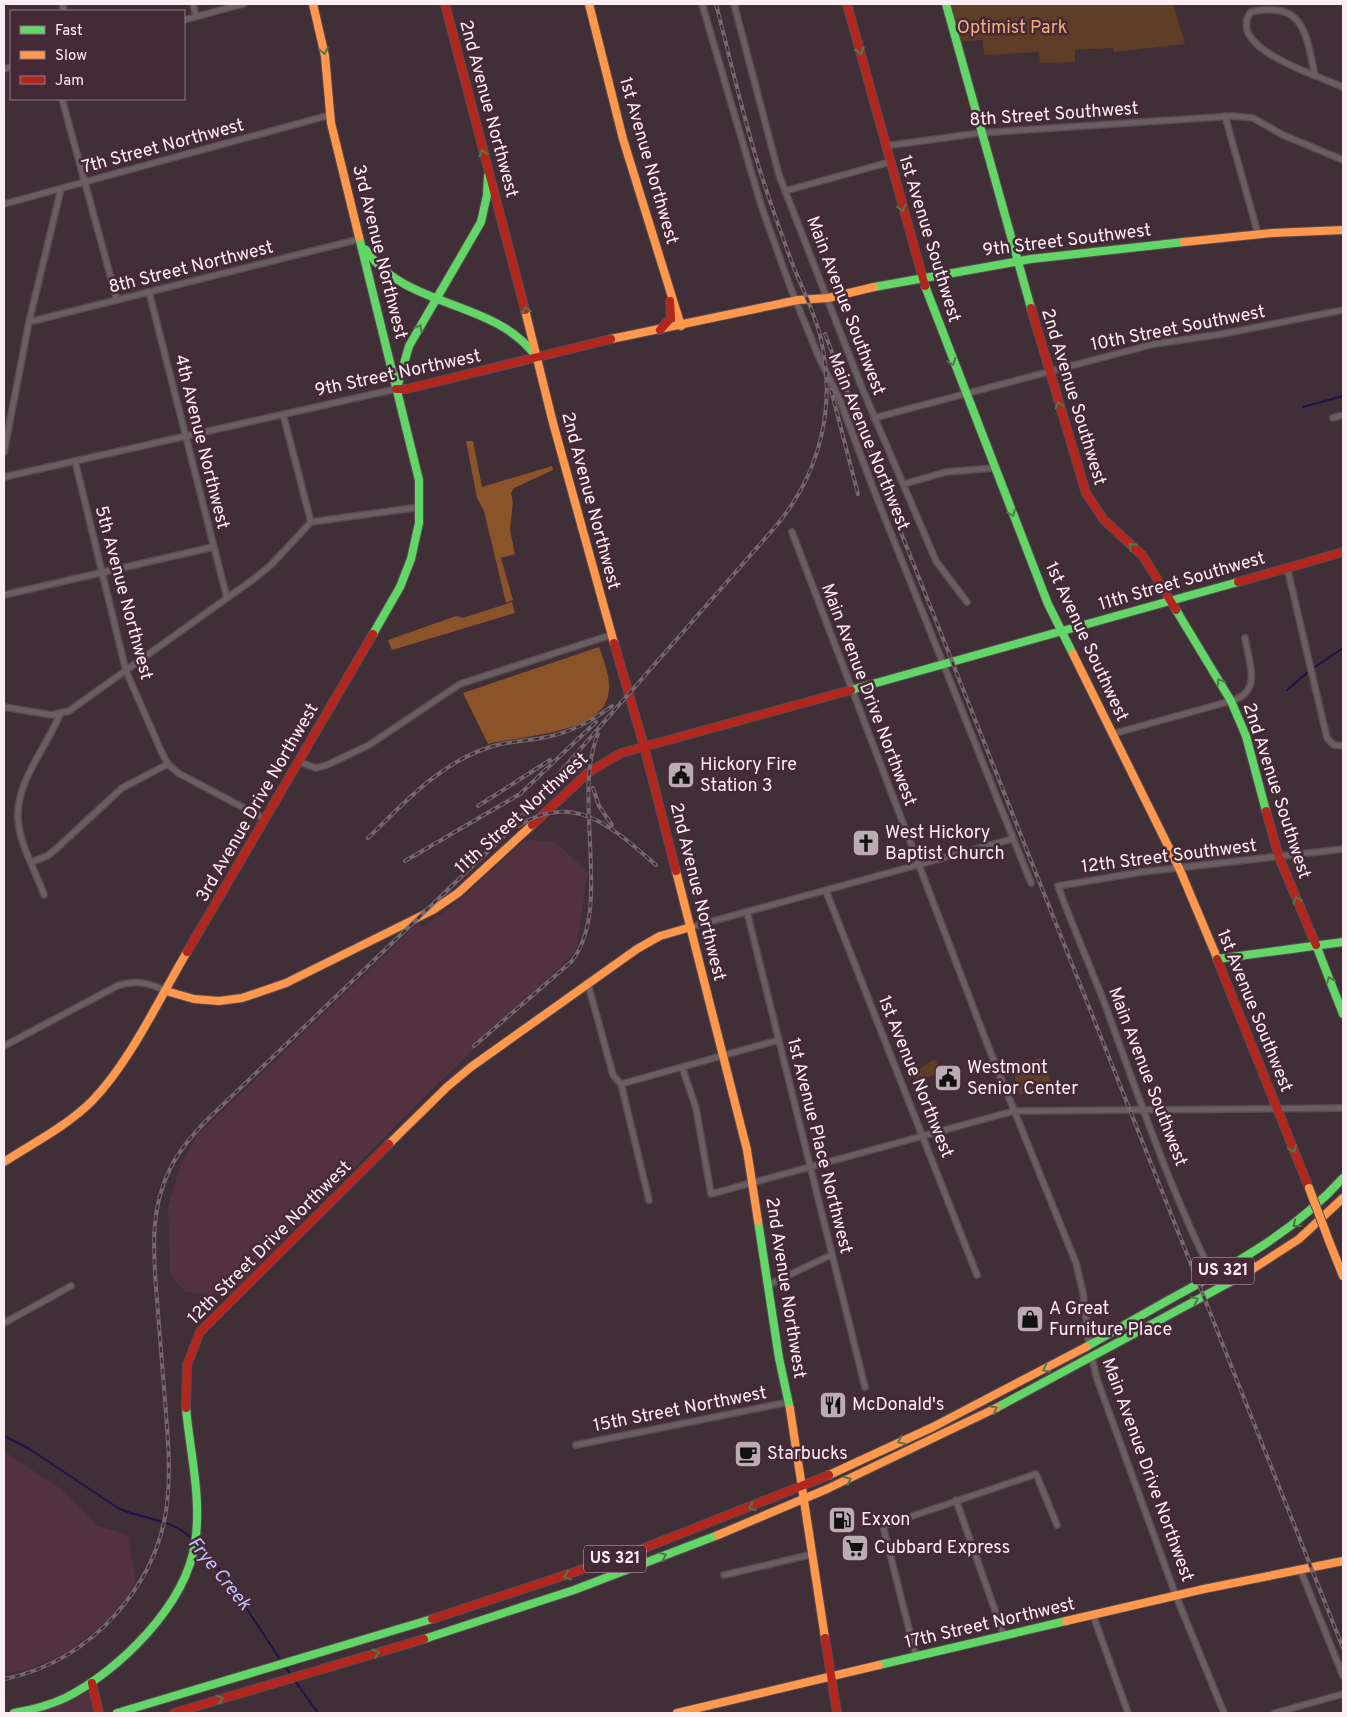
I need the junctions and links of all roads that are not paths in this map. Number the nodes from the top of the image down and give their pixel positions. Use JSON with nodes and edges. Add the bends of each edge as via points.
{"nodes":[{"id":1,"x":194,"y":4,"type":"edge"},
{"id":2,"x":242,"y":4,"type":"edge"},
{"id":3,"x":313,"y":4,"type":"edge"},
{"id":4,"x":444,"y":4,"type":"edge"},
{"id":5,"x":589,"y":4,"type":"edge"},
{"id":6,"x":702,"y":4,"type":"edge"},
{"id":7,"x":734,"y":4,"type":"edge"},
{"id":8,"x":847,"y":4,"type":"edge"},
{"id":9,"x":946,"y":4,"type":"edge"},
{"id":10,"x":196,"y":16,"type":"junction"},
{"id":11,"x":185,"y":20,"type":"edge"},
{"id":12,"x":1314,"y":75,"type":"junction"},
{"id":13,"x":1343,"y":87,"type":"edge"},
{"id":14,"x":62,"y":100,"type":"edge"},
{"id":15,"x":330,"y":115,"type":"junction"},
{"id":16,"x":1225,"y":116,"type":"junction"},
{"id":17,"x":980,"y":133,"type":"junction"},
{"id":18,"x":885,"y":146,"type":"junction"},
{"id":19,"x":1343,"y":160,"type":"edge"},
{"id":20,"x":890,"y":162,"type":"junction"},
{"id":21,"x":487,"y":171,"type":"junction"},
{"id":22,"x":86,"y":182,"type":"junction"},
{"id":23,"x":61,"y":188,"type":"junction"},
{"id":24,"x":785,"y":191,"type":"junction"},
{"id":25,"x":4,"y":204,"type":"edge"},
{"id":26,"x":1343,"y":230,"type":"edge"},
{"id":27,"x":1258,"y":234,"type":"junction"},
{"id":28,"x":360,"y":239,"type":"junction"},
{"id":29,"x":1017,"y":261,"type":"junction"},
{"id":30,"x":921,"y":276,"type":"junction"},
{"id":31,"x":668,"y":286,"type":"junction"},
{"id":32,"x":149,"y":292,"type":"junction"},
{"id":33,"x":436,"y":297,"type":"junction"},
{"id":34,"x":828,"y":298,"type":"junction"},
{"id":35,"x":117,"y":300,"type":"junction"},
{"id":36,"x":798,"y":300,"type":"junction"},
{"id":37,"x":1343,"y":310,"type":"edge"},
{"id":38,"x":28,"y":322,"type":"junction"},
{"id":39,"x":681,"y":326,"type":"junction"},
{"id":40,"x":659,"y":330,"type":"junction"},
{"id":41,"x":537,"y":358,"type":"junction"},
{"id":42,"x":1049,"y":372,"type":"junction"},
{"id":43,"x":396,"y":390,"type":"junction"},
{"id":44,"x":965,"y":394,"type":"junction"},
{"id":45,"x":283,"y":414,"type":"junction"},
{"id":46,"x":1343,"y":416,"type":"edge"},
{"id":47,"x":874,"y":418,"type":"junction"},
{"id":48,"x":1333,"y":418,"type":"dead end"},
{"id":49,"x":186,"y":435,"type":"junction"},
{"id":50,"x":4,"y":452,"type":"edge"},
{"id":51,"x":76,"y":461,"type":"junction"},
{"id":52,"x":994,"y":468,"type":"junction"},
{"id":53,"x":4,"y":478,"type":"edge"},
{"id":54,"x":904,"y":484,"type":"junction"},
{"id":55,"x":420,"y":507,"type":"junction"},
{"id":56,"x":310,"y":522,"type":"junction"},
{"id":57,"x":792,"y":532,"type":"dead end"},
{"id":58,"x":213,"y":547,"type":"junction"},
{"id":59,"x":1343,"y":552,"type":"edge"},
{"id":60,"x":1287,"y":567,"type":"junction"},
{"id":61,"x":102,"y":572,"type":"junction"},
{"id":62,"x":4,"y":595,"type":"edge"},
{"id":63,"x":227,"y":598,"type":"junction"},
{"id":64,"x":1171,"y":600,"type":"junction"},
{"id":65,"x":967,"y":602,"type":"dead end"},
{"id":66,"x":1061,"y":632,"type":"junction"},
{"id":67,"x":611,"y":635,"type":"junction"},
{"id":68,"x":1245,"y":638,"type":"dead end"},
{"id":69,"x":942,"y":664,"type":"junction"},
{"id":70,"x":126,"y":671,"type":"junction"},
{"id":71,"x":850,"y":689,"type":"junction"},
{"id":72,"x":1231,"y":702,"type":"junction"},
{"id":73,"x":4,"y":708,"type":"edge"},
{"id":74,"x":60,"y":714,"type":"junction"},
{"id":75,"x":1112,"y":734,"type":"junction"},
{"id":76,"x":644,"y":746,"type":"junction"},
{"id":77,"x":1343,"y":746,"type":"edge"},
{"id":78,"x":299,"y":762,"type":"junction"},
{"id":79,"x":168,"y":764,"type":"junction"},
{"id":80,"x":266,"y":819,"type":"junction"},
{"id":81,"x":1012,"y":839,"type":"junction"},
{"id":82,"x":1343,"y":849,"type":"edge"},
{"id":83,"x":1280,"y":857,"type":"junction"},
{"id":84,"x":32,"y":862,"type":"junction"},
{"id":85,"x":919,"y":864,"type":"junction"},
{"id":86,"x":1180,"y":870,"type":"junction"},
{"id":87,"x":1031,"y":884,"type":"dead end"},
{"id":88,"x":1058,"y":886,"type":"joint"},
{"id":89,"x":826,"y":891,"type":"junction"},
{"id":90,"x":44,"y":895,"type":"dead end"},
{"id":91,"x":747,"y":912,"type":"junction"},
{"id":92,"x":691,"y":927,"type":"junction"},
{"id":93,"x":1343,"y":942,"type":"edge"},
{"id":94,"x":1316,"y":945,"type":"junction"},
{"id":95,"x":1217,"y":959,"type":"junction"},
{"id":96,"x":588,"y":984,"type":"junction"},
{"id":97,"x":166,"y":990,"type":"junction"},
{"id":98,"x":1343,"y":1014,"type":"edge"},
{"id":99,"x":779,"y":1040,"type":"junction"},
{"id":100,"x":4,"y":1046,"type":"edge"},
{"id":101,"x":724,"y":1054,"type":"junction"},
{"id":102,"x":682,"y":1067,"type":"junction"},
{"id":103,"x":621,"y":1084,"type":"junction"},
{"id":104,"x":1343,"y":1108,"type":"edge"},
{"id":105,"x":1143,"y":1109,"type":"junction"},
{"id":106,"x":1277,"y":1109,"type":"junction"},
{"id":107,"x":1014,"y":1111,"type":"junction"},
{"id":108,"x":923,"y":1137,"type":"junction"},
{"id":109,"x":4,"y":1162,"type":"edge"},
{"id":110,"x":809,"y":1168,"type":"junction"},
{"id":111,"x":1343,"y":1178,"type":"edge"},
{"id":112,"x":753,"y":1183,"type":"junction"},
{"id":113,"x":1343,"y":1198,"type":"edge"},
{"id":114,"x":649,"y":1200,"type":"dead end"},
{"id":115,"x":831,"y":1255,"type":"junction"},
{"id":116,"x":977,"y":1275,"type":"dead end"},
{"id":117,"x":1343,"y":1276,"type":"edge"},
{"id":118,"x":1213,"y":1277,"type":"junction"},
{"id":119,"x":768,"y":1284,"type":"junction"},
{"id":120,"x":71,"y":1286,"type":"dead end"},
{"id":121,"x":4,"y":1323,"type":"edge"},
{"id":122,"x":1089,"y":1346,"type":"junction"},
{"id":123,"x":1092,"y":1358,"type":"junction"},
{"id":124,"x":865,"y":1387,"type":"dead end"},
{"id":125,"x":789,"y":1402,"type":"junction"},
{"id":126,"x":576,"y":1445,"type":"dead end"},
{"id":127,"x":802,"y":1487,"type":"junction"},
{"id":128,"x":804,"y":1500,"type":"junction"},
{"id":129,"x":956,"y":1500,"type":"junction"},
{"id":130,"x":1057,"y":1525,"type":"dead end"},
{"id":131,"x":812,"y":1554,"type":"junction"},
{"id":132,"x":1343,"y":1561,"type":"edge"},
{"id":133,"x":1300,"y":1569,"type":"junction"},
{"id":134,"x":724,"y":1575,"type":"dead end"},
{"id":135,"x":1176,"y":1596,"type":"junction"},
{"id":136,"x":1093,"y":1615,"type":"junction"},
{"id":137,"x":1004,"y":1636,"type":"junction"},
{"id":138,"x":916,"y":1657,"type":"junction"},
{"id":139,"x":1343,"y":1676,"type":"edge"},
{"id":140,"x":831,"y":1677,"type":"junction"},
{"id":141,"x":92,"y":1683,"type":"junction"},
{"id":142,"x":1343,"y":1694,"type":"edge"},
{"id":143,"x":14,"y":1713,"type":"edge"},
{"id":144,"x":99,"y":1713,"type":"edge"},
{"id":145,"x":118,"y":1713,"type":"edge"},
{"id":146,"x":174,"y":1713,"type":"edge"},
{"id":147,"x":677,"y":1713,"type":"edge"},
{"id":148,"x":837,"y":1713,"type":"edge"},
{"id":149,"x":1128,"y":1713,"type":"edge"},
{"id":150,"x":1224,"y":1713,"type":"edge"},
{"id":151,"x":1275,"y":1713,"type":"edge"}],
"edges":[{"from":1,"to":10,"type":"street"},
{"from":2,"to":10,"type":"street"},
{"from":3,"to":15,"type":"main road","name":"3rd Avenue Northwest","one_way":true,"via":[[326,56]]},
{"from":21,"to":4,"type":"main road","name":"2nd Avenue Northwest","one_way":true},
{"from":5,"to":31,"type":"main road","name":"1st Avenue Northwest","via":[[623,139]]},
{"from":6,"to":36,"type":"street","name":"Main Avenue Northwest","via":[[761,205],[791,289]]},
{"from":7,"to":24,"type":"street","name":"Main Avenue Southwest"},
{"from":8,"to":18,"type":"main road","name":"1st Avenue Southwest","one_way":true},
{"from":9,"to":17,"type":"main road","name":"2nd Avenue Southwest"},
{"from":10,"to":11,"type":"street"},
{"from":12,"to":12,"type":"street","via":[[1276,58],[1252,41],[1245,26],[1251,12],[1278,5],[1293,9],[1305,29]]},
{"from":12,"to":13,"type":"street"},
{"from":14,"to":22,"type":"street"},
{"from":15,"to":22,"type":"street","name":"7th Street Northwest"},
{"from":15,"to":28,"type":"main road","name":"3rd Avenue Northwest"},
{"from":16,"to":17,"type":"street","name":"8th Street Southwest"},
{"from":16,"to":19,"type":"street","name":"8th Street Southwest","via":[[1253,118],[1283,135]]},
{"from":16,"to":27,"type":"street"},
{"from":17,"to":18,"type":"street","name":"8th Street Southwest"},
{"from":17,"to":29,"type":"main road","name":"2nd Avenue Southwest"},
{"from":18,"to":20,"type":"main road","name":"1st Avenue Southwest"},
{"from":20,"to":24,"type":"street"},
{"from":20,"to":30,"type":"main road","name":"1st Avenue Southwest","one_way":true},
{"from":21,"to":33,"type":"main road","via":[[488,195],[481,222]]},
{"from":41,"to":21,"type":"main road","name":"2nd Avenue Northwest","one_way":true,"via":[[495,189]]},
{"from":22,"to":23,"type":"street","name":"7th Street Northwest"},
{"from":22,"to":35,"type":"street"},
{"from":23,"to":25,"type":"street","name":"7th Street Northwest"},
{"from":23,"to":38,"type":"street"},
{"from":24,"to":34,"type":"street","name":"Main Avenue Southwest"},
{"from":26,"to":27,"type":"main road","name":"9th Street Southwest"},
{"from":27,"to":29,"type":"main road","name":"9th Street Southwest"},
{"from":28,"to":32,"type":"street","name":"8th Street Northwest"},
{"from":28,"to":33,"type":"main road","via":[[367,254],[384,272]]},
{"from":28,"to":43,"type":"main road","name":"3rd Avenue Northwest"},
{"from":29,"to":30,"type":"main road","name":"9th Street Southwest"},
{"from":29,"to":42,"type":"main road","name":"2nd Avenue Southwest"},
{"from":30,"to":34,"type":"main road","name":"9th Street Southwest"},
{"from":30,"to":44,"type":"main road","name":"1st Avenue Southwest","one_way":true},
{"from":31,"to":39,"type":"main road","name":"1st Avenue Northwest"},
{"from":31,"to":40,"type":"main road","via":[[671,318]]},
{"from":32,"to":35,"type":"street","name":"8th Street Northwest"},
{"from":32,"to":49,"type":"street","name":"4th Avenue Northwest"},
{"from":33,"to":41,"type":"main road","via":[[504,326],[522,339]]},
{"from":43,"to":33,"type":"main road","one_way":true,"via":[[405,354]]},
{"from":34,"to":36,"type":"main road","name":"9th Street Southwest"},
{"from":34,"to":47,"type":"street","name":"Main Avenue Southwest"},
{"from":35,"to":38,"type":"street","name":"8th Street Northwest"},
{"from":36,"to":39,"type":"main road","name":"9th Street Northwest"},
{"from":36,"to":69,"type":"street","name":"Main Avenue Northwest"},
{"from":37,"to":42,"type":"street","name":"10th Street Southwest","via":[[1154,344]]},
{"from":38,"to":50,"type":"street"},
{"from":39,"to":40,"type":"main road","name":"9th Street Northwest"},
{"from":40,"to":41,"type":"main road","name":"9th Street Northwest"},
{"from":41,"to":43,"type":"main road","name":"9th Street Northwest"},
{"from":41,"to":67,"type":"main road","name":"2nd Avenue Northwest"},
{"from":42,"to":44,"type":"street","name":"10th Street Southwest"},
{"from":64,"to":42,"type":"main road","name":"2nd Avenue Southwest","one_way":true,"via":[[1143,556],[1104,520],[1088,498]]},
{"from":43,"to":45,"type":"street","name":"9th Street Northwest"},
{"from":43,"to":55,"type":"main road","name":"3rd Avenue Northwest","via":[[419,480]]},
{"from":44,"to":47,"type":"street","name":"10th Street Southwest"},
{"from":44,"to":52,"type":"main road","name":"1st Avenue Southwest"},
{"from":45,"to":49,"type":"street","name":"9th Street Northwest"},
{"from":45,"to":56,"type":"street"},
{"from":46,"to":48,"type":"street"},
{"from":47,"to":54,"type":"street","name":"Main Avenue Southwest"},
{"from":49,"to":51,"type":"street","name":"9th Street Northwest"},
{"from":49,"to":58,"type":"street","name":"4th Avenue Northwest"},
{"from":51,"to":53,"type":"street","name":"9th Street Northwest"},
{"from":51,"to":61,"type":"street","name":"5th Avenue Northwest"},
{"from":52,"to":54,"type":"street","via":[[946,472]]},
{"from":52,"to":66,"type":"main road","name":"1st Avenue Southwest","one_way":true},
{"from":54,"to":65,"type":"street","name":"Main Avenue Southwest","via":[[936,561]]},
{"from":55,"to":56,"type":"street"},
{"from":55,"to":78,"type":"main road","name":"3rd Avenue Drive Northwest","via":[[417,545],[400,587]]},
{"from":56,"to":63,"type":"street","via":[[271,565]]},
{"from":57,"to":71,"type":"street","name":"Main Avenue Drive Northwest"},
{"from":58,"to":61,"type":"street"},
{"from":58,"to":63,"type":"street","name":"4th Avenue Northwest"},
{"from":59,"to":60,"type":"main road","name":"11th Street Southwest"},
{"from":60,"to":64,"type":"main road","name":"11th Street Southwest"},
{"from":60,"to":77,"type":"street","via":[[1327,738],[1331,744]]},
{"from":61,"to":62,"type":"street"},
{"from":61,"to":70,"type":"street","name":"5th Avenue Northwest"},
{"from":63,"to":70,"type":"street"},
{"from":64,"to":66,"type":"main road","name":"11th Street Southwest"},
{"from":72,"to":64,"type":"main road","name":"2nd Avenue Southwest","one_way":true},
{"from":66,"to":69,"type":"main road","name":"11th Street Southwest"},
{"from":66,"to":75,"type":"main road","name":"1st Avenue Southwest"},
{"from":67,"to":76,"type":"main road","name":"2nd Avenue Northwest"},
{"from":67,"to":78,"type":"street","via":[[460,684],[369,745],[326,766],[316,768]]},
{"from":68,"to":72,"type":"street","via":[[1251,686],[1246,696]]},
{"from":69,"to":71,"type":"main road","name":"11th Street Northwest"},
{"from":69,"to":81,"type":"street","name":"Main Avenue Northwest"},
{"from":70,"to":74,"type":"street"},
{"from":70,"to":79,"type":"street","name":"5th Avenue Northwest"},
{"from":71,"to":76,"type":"main road","name":"11th Street Northwest"},
{"from":71,"to":85,"type":"street","name":"Main Avenue Drive Northwest"},
{"from":72,"to":75,"type":"street"},
{"from":72,"to":83,"type":"main road","name":"2nd Avenue Southwest","via":[[1246,736]]},
{"from":73,"to":74,"type":"street"},
{"from":74,"to":84,"type":"street","via":[[20,798],[18,819]]},
{"from":75,"to":86,"type":"main road","name":"1st Avenue Southwest"},
{"from":76,"to":92,"type":"main road","name":"2nd Avenue Northwest"},
{"from":76,"to":97,"type":"main road","name":"11th Street Northwest","via":[[617,754],[590,772],[458,893],[433,910],[271,992],[222,1000],[190,998]]},
{"from":78,"to":80,"type":"main road","name":"3rd Avenue Drive Northwest"},
{"from":79,"to":80,"type":"street","via":[[189,779]]},
{"from":79,"to":84,"type":"street","via":[[122,788],[56,849]]},
{"from":80,"to":97,"type":"main road","name":"3rd Avenue Drive Northwest"},
{"from":81,"to":85,"type":"street"},
{"from":81,"to":87,"type":"street","name":"Main Avenue Northwest"},
{"from":82,"to":83,"type":"street","name":"12th Street Southwest"},
{"from":83,"to":86,"type":"street","name":"12th Street Southwest"},
{"from":94,"to":83,"type":"main road","name":"2nd Avenue Southwest","one_way":true},
{"from":84,"to":90,"type":"street"},
{"from":85,"to":89,"type":"street"},
{"from":85,"to":107,"type":"street","name":"Main Avenue Drive Northwest"},
{"from":86,"to":88,"type":"street","name":"12th Street Southwest","via":[[1142,872]]},
{"from":86,"to":95,"type":"main road","name":"1st Avenue Southwest"},
{"from":88,"to":105,"type":"street","name":"Main Avenue Southwest"},
{"from":89,"to":91,"type":"street"},
{"from":89,"to":108,"type":"street","name":"1st Avenue Northwest"},
{"from":91,"to":92,"type":"street"},
{"from":91,"to":99,"type":"street","name":"1st Avenue Place Northwest"},
{"from":92,"to":96,"type":"main road","name":"12th Street Drive Northwest","via":[[646,942]]},
{"from":92,"to":101,"type":"main road","name":"2nd Avenue Northwest"},
{"from":93,"to":94,"type":"main road"},
{"from":94,"to":95,"type":"main road"},
{"from":98,"to":94,"type":"main road","name":"2nd Avenue Southwest","one_way":true},
{"from":95,"to":106,"type":"main road","name":"1st Avenue Southwest"},
{"from":96,"to":103,"type":"street","via":[[612,1075]]},
{"from":96,"to":141,"type":"main road","name":"12th Street Drive Northwest","via":[[447,1087],[200,1332],[188,1357],[185,1376],[198,1501],[198,1535],[194,1551],[182,1584],[157,1621]]},
{"from":97,"to":100,"type":"street","via":[[148,982],[117,986]]},
{"from":97,"to":109,"type":"main road","name":"3rd Avenue Drive Northwest","via":[[121,1065],[92,1101],[62,1125]]},
{"from":99,"to":101,"type":"street"},
{"from":99,"to":110,"type":"street","name":"1st Avenue Place Northwest"},
{"from":101,"to":102,"type":"street"},
{"from":101,"to":112,"type":"main road","name":"2nd Avenue Northwest"},
{"from":102,"to":103,"type":"street"},
{"from":102,"to":112,"type":"street","via":[[696,1108],[711,1194]]},
{"from":103,"to":114,"type":"street"},
{"from":104,"to":106,"type":"street"},
{"from":105,"to":106,"type":"street"},
{"from":105,"to":107,"type":"street"},
{"from":105,"to":118,"type":"street","name":"Main Avenue Southwest","via":[[1187,1222]]},
{"from":106,"to":117,"type":"main road","name":"1st Avenue Southwest","one_way":true,"bridge":true},
{"from":107,"to":108,"type":"street"},
{"from":107,"to":122,"type":"street","name":"Main Avenue Drive Northwest","via":[[1079,1273]]},
{"from":108,"to":110,"type":"street"},
{"from":108,"to":116,"type":"street","name":"1st Avenue Northwest"},
{"from":110,"to":112,"type":"street"},
{"from":110,"to":115,"type":"street","name":"1st Avenue Place Northwest"},
{"from":111,"to":118,"type":"main road","number":"US 321","one_way":true,"via":[[1306,1216],[1278,1238]]},
{"from":112,"to":119,"type":"main road","name":"2nd Avenue Northwest"},
{"from":123,"to":113,"type":"main road","number":"US 321","one_way":true,"via":[[1284,1250],[1312,1229]]},
{"from":115,"to":119,"type":"street"},
{"from":115,"to":124,"type":"street","name":"1st Avenue Place Northwest"},
{"from":118,"to":122,"type":"main road","number":"US 321"},
{"from":119,"to":125,"type":"main road","name":"2nd Avenue Northwest"},
{"from":120,"to":121,"type":"street"},
{"from":122,"to":123,"type":"street","name":"Main Avenue Drive Northwest"},
{"from":122,"to":127,"type":"main road","number":"US 321","one_way":true,"via":[[955,1415]]},
{"from":128,"to":123,"type":"main road","number":"US 321","one_way":true,"via":[[942,1435]]},
{"from":123,"to":135,"type":"street","name":"Main Avenue Drive Northwest","via":[[1114,1429]]},
{"from":125,"to":126,"type":"street","name":"15th Street Northwest"},
{"from":125,"to":127,"type":"main road","name":"2nd Avenue Northwest"},
{"from":127,"to":128,"type":"main road","name":"2nd Avenue Northwest"},
{"from":127,"to":145,"type":"main road","number":"US 321","one_way":true,"via":[[628,1555],[540,1585]]},
{"from":128,"to":131,"type":"main road","name":"2nd Avenue Northwest"},
{"from":146,"to":128,"type":"main road","number":"US 321","one_way":true,"via":[[544,1600],[632,1569]]},
{"from":129,"to":130,"type":"street","via":[[1036,1474]]},
{"from":129,"to":137,"type":"street"},
{"from":129,"to":138,"type":"street","via":[[883,1526]]},
{"from":131,"to":134,"type":"street"},
{"from":131,"to":140,"type":"main road","name":"2nd Avenue Northwest"},
{"from":132,"to":133,"type":"main road","name":"17th Street Northwest"},
{"from":133,"to":135,"type":"main road","name":"17th Street Northwest"},
{"from":133,"to":139,"type":"street"},
{"from":135,"to":136,"type":"main road","name":"17th Street Northwest"},
{"from":135,"to":150,"type":"street","name":"Main Avenue Drive Northwest"},
{"from":136,"to":137,"type":"main road","name":"17th Street Northwest"},
{"from":136,"to":149,"type":"street"},
{"from":137,"to":138,"type":"main road","name":"17th Street Northwest"},
{"from":138,"to":140,"type":"main road","name":"17th Street Northwest"},
{"from":140,"to":147,"type":"main road","name":"17th Street Northwest"},
{"from":140,"to":148,"type":"main road","name":"2nd Avenue Northwest"},
{"from":141,"to":143,"type":"main road","name":"12th Street Drive Northwest","via":[[43,1707]]},
{"from":141,"to":144,"type":"main road"},
{"from":142,"to":151,"type":"street"}]}
